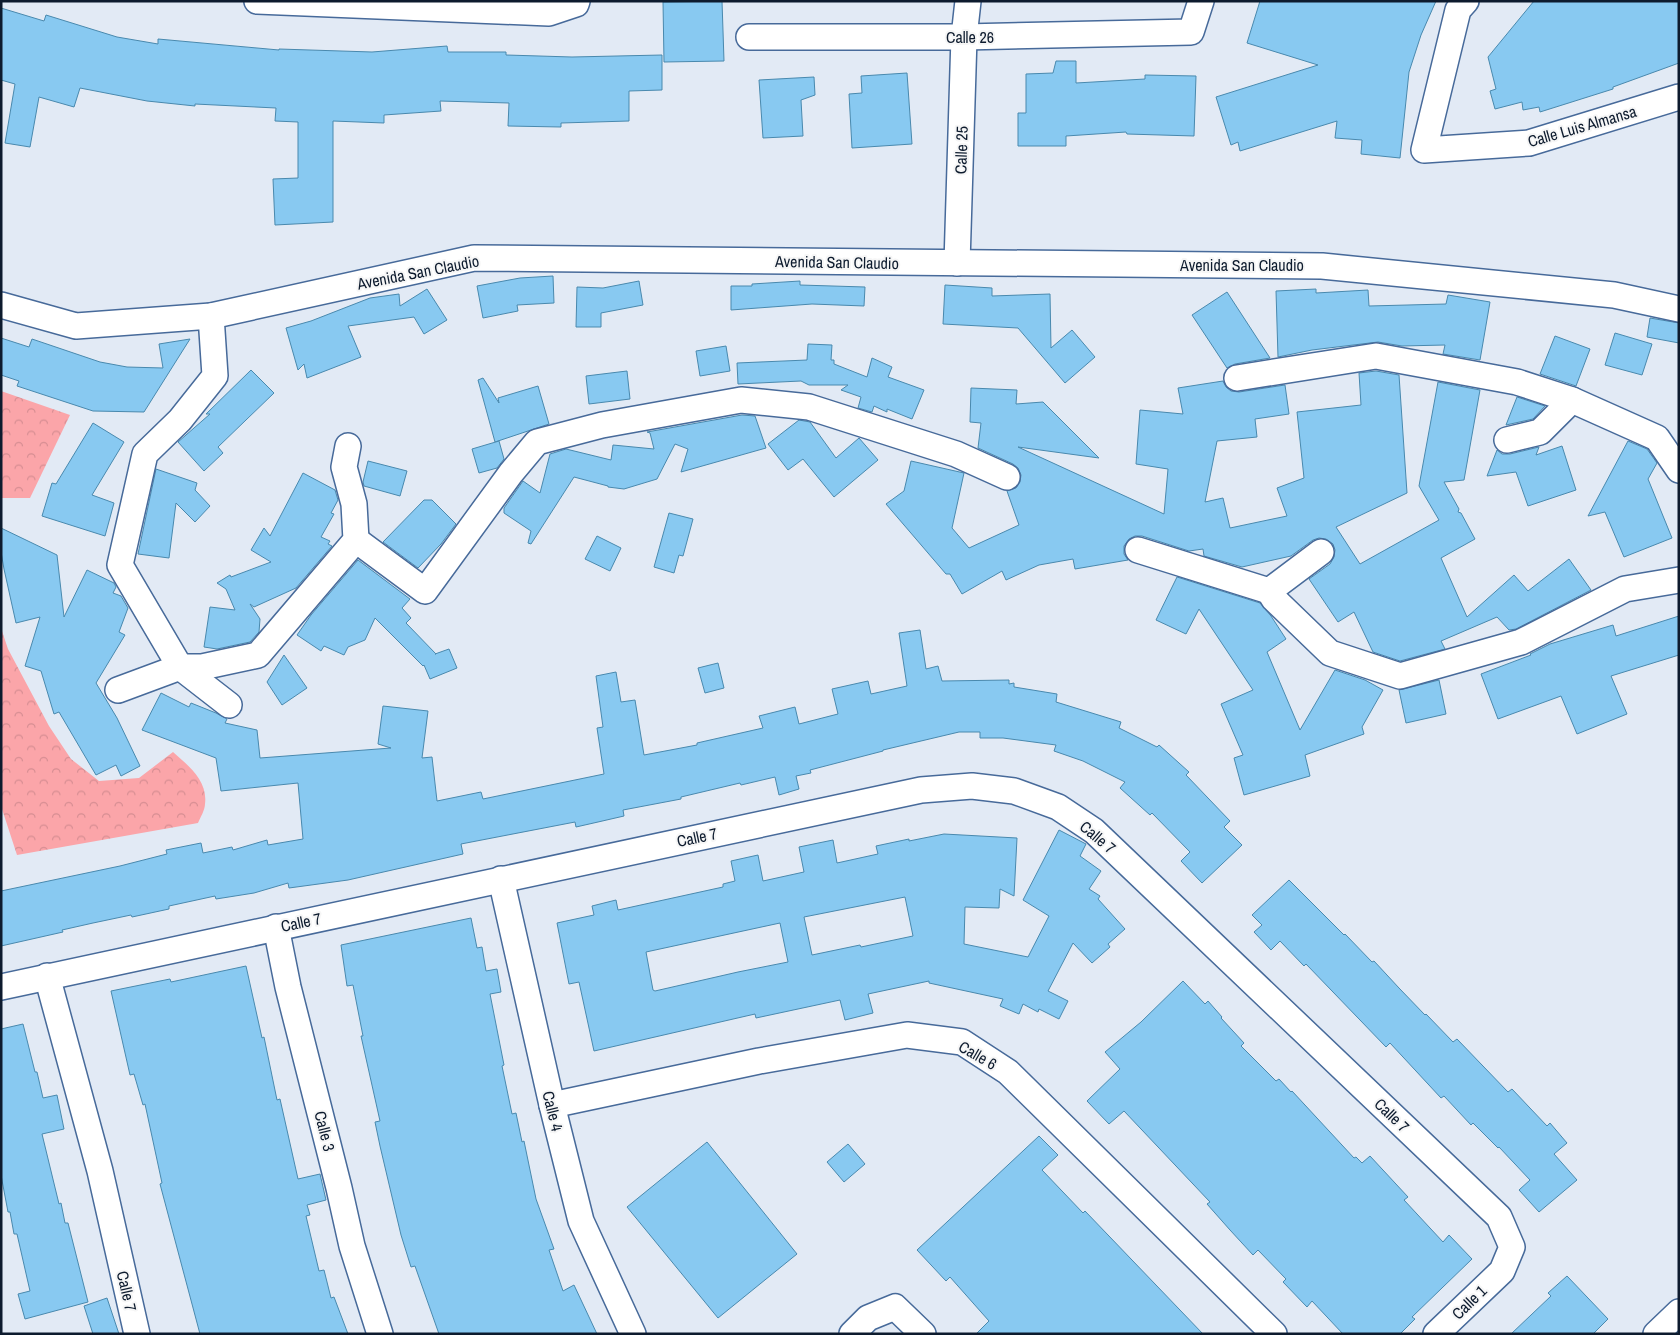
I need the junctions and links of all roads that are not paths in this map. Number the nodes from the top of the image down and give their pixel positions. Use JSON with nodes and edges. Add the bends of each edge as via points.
{"nodes":[{"id":1,"x":258,"y":1,"type":"edge"},
{"id":2,"x":577,"y":1,"type":"edge"},
{"id":3,"x":968,"y":1,"type":"edge"},
{"id":4,"x":1202,"y":1,"type":"edge"},
{"id":5,"x":1466,"y":1,"type":"edge"},
{"id":6,"x":749,"y":37,"type":"dead end"},
{"id":7,"x":964,"y":37,"type":"junction"},
{"id":8,"x":1679,"y":97,"type":"edge"},
{"id":9,"x":957,"y":263,"type":"junction"},
{"id":10,"x":1,"y":305,"type":"edge"},
{"id":11,"x":1679,"y":309,"type":"edge"},
{"id":12,"x":211,"y":316,"type":"junction"},
{"id":13,"x":1237,"y":378,"type":"dead end"},
{"id":14,"x":1572,"y":400,"type":"junction"},
{"id":15,"x":1507,"y":440,"type":"dead end"},
{"id":16,"x":348,"y":446,"type":"dead end"},
{"id":17,"x":1679,"y":470,"type":"edge"},
{"id":18,"x":1007,"y":477,"type":"dead end"},
{"id":19,"x":356,"y":540,"type":"junction"},
{"id":20,"x":1138,"y":550,"type":"dead end"},
{"id":21,"x":1321,"y":552,"type":"dead end"},
{"id":22,"x":1679,"y":580,"type":"edge"},
{"id":23,"x":1269,"y":591,"type":"junction"},
{"id":24,"x":180,"y":667,"type":"junction"},
{"id":25,"x":118,"y":690,"type":"dead end"},
{"id":26,"x":229,"y":705,"type":"dead end"},
{"id":27,"x":501,"y":879,"type":"junction"},
{"id":28,"x":276,"y":927,"type":"junction"},
{"id":29,"x":47,"y":976,"type":"junction"},
{"id":30,"x":1,"y":987,"type":"edge"},
{"id":31,"x":552,"y":1105,"type":"junction"},
{"id":32,"x":1502,"y":1271,"type":"joint"},
{"id":33,"x":1679,"y":1312,"type":"edge"},
{"id":34,"x":137,"y":1332,"type":"edge"},
{"id":35,"x":380,"y":1334,"type":"edge"},
{"id":36,"x":633,"y":1334,"type":"edge"},
{"id":37,"x":852,"y":1334,"type":"edge"},
{"id":38,"x":923,"y":1334,"type":"edge"},
{"id":39,"x":1274,"y":1334,"type":"edge"},
{"id":40,"x":1436,"y":1334,"type":"edge"},
{"id":41,"x":1656,"y":1334,"type":"edge"}],
"edges":[{"from":1,"to":2,"type":"street","via":[[549,13]]},
{"from":3,"to":7,"type":"street","name":"Calle 25"},
{"from":4,"to":7,"type":"street","name":"Calle 26","via":[[1191,32]]},
{"from":5,"to":8,"type":"street","name":"Calle Luis Almansa","via":[[1458,10],[1424,150],[1529,143]]},
{"from":6,"to":7,"type":"street","name":"Calle 26"},
{"from":7,"to":9,"type":"street","name":"Calle 25"},
{"from":9,"to":11,"type":"street","name":"Avenida San Claudio","via":[[1322,266],[1614,295]]},
{"from":9,"to":12,"type":"street","name":"Avenida San Claudio","via":[[474,258]]},
{"from":10,"to":12,"type":"street","name":"Avenida San Claudio","via":[[76,326]]},
{"from":12,"to":24,"type":"street","via":[[216,376],[180,420],[144,454],[120,565]]},
{"from":13,"to":14,"type":"street","via":[[1376,356],[1517,382]]},
{"from":14,"to":15,"type":"street","via":[[1540,432]]},
{"from":14,"to":17,"type":"street","via":[[1657,438]]},
{"from":16,"to":19,"type":"street","via":[[344,467],[354,504]]},
{"from":18,"to":19,"type":"street","via":[[956,454],[810,407],[741,400],[602,424],[537,442],[425,591]]},
{"from":19,"to":24,"type":"street","via":[[258,655],[202,667]]},
{"from":20,"to":23,"type":"street"},
{"from":21,"to":23,"type":"street"},
{"from":22,"to":23,"type":"street","via":[[1625,589],[1522,642],[1400,676],[1330,653]]},
{"from":24,"to":25,"type":"street"},
{"from":24,"to":26,"type":"street"},
{"from":27,"to":28,"type":"street","name":"Calle 7"},
{"from":27,"to":31,"type":"street","name":"Calle 4"},
{"from":27,"to":32,"type":"street","name":"Calle 7","via":[[921,790],[972,786],[1006,790],[1058,807],[1094,831],[1499,1217],[1512,1247]]},
{"from":28,"to":29,"type":"street","name":"Calle 7"},
{"from":28,"to":35,"type":"street","name":"Calle 3","via":[[352,1246]]},
{"from":29,"to":30,"type":"street"},
{"from":29,"to":34,"type":"street","name":"Calle 7","via":[[100,1171]]},
{"from":31,"to":36,"type":"street","name":"Calle 4","via":[[581,1221]]},
{"from":31,"to":39,"type":"street","name":"Calle 6","via":[[759,1061],[907,1035],[962,1042],[1008,1072]]},
{"from":32,"to":40,"type":"street","name":"Calle 1"},
{"from":33,"to":41,"type":"street"},
{"from":37,"to":38,"type":"street","via":[[868,1318],[895,1307]]}]}
